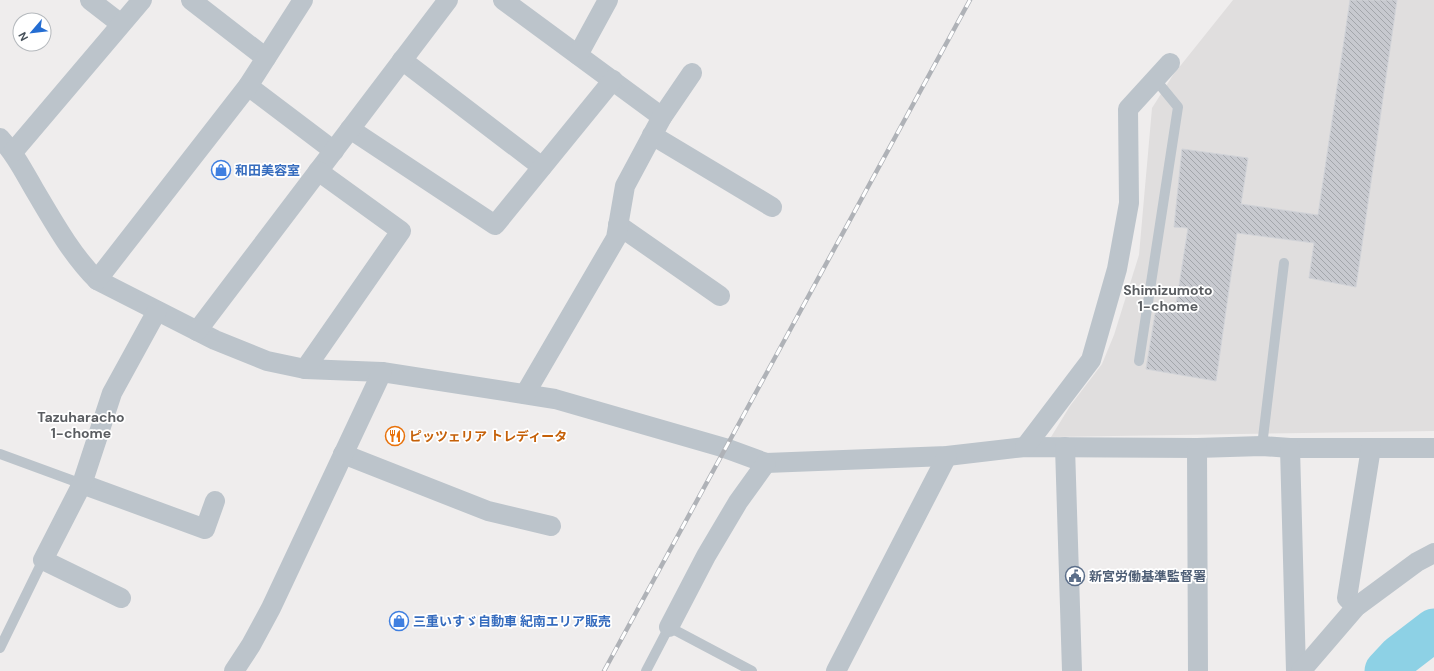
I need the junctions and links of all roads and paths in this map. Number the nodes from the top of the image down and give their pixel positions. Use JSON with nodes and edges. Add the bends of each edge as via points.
{"nodes":[{"id":1,"x":90,"y":0,"type":"edge"},
{"id":2,"x":142,"y":0,"type":"edge"},
{"id":3,"x":191,"y":0,"type":"edge"},
{"id":4,"x":303,"y":0,"type":"edge"},
{"id":5,"x":448,"y":0,"type":"edge"},
{"id":6,"x":503,"y":0,"type":"edge"},
{"id":7,"x":608,"y":0,"type":"edge"},
{"id":8,"x":121,"y":24,"type":"junction"},
{"id":9,"x":578,"y":55,"type":"junction"},
{"id":10,"x":266,"y":58,"type":"junction"},
{"id":11,"x":402,"y":60,"type":"junction"},
{"id":12,"x":1170,"y":63,"type":"dead end"},
{"id":13,"x":692,"y":73,"type":"dead end"},
{"id":14,"x":1156,"y":79,"type":"junction"},
{"id":15,"x":613,"y":80,"type":"junction"},
{"id":16,"x":248,"y":86,"type":"junction"},
{"id":17,"x":662,"y":117,"type":"junction"},
{"id":18,"x":350,"y":129,"type":"junction"},
{"id":19,"x":652,"y":135,"type":"junction"},
{"id":20,"x":6,"y":145,"type":"edge"},
{"id":21,"x":334,"y":150,"type":"junction"},
{"id":22,"x":542,"y":167,"type":"junction"},
{"id":23,"x":318,"y":171,"type":"junction"},
{"id":24,"x":772,"y":207,"type":"dead end"},
{"id":25,"x":618,"y":224,"type":"junction"},
{"id":26,"x":1284,"y":264,"type":"dead end"},
{"id":27,"x":97,"y":280,"type":"junction"},
{"id":28,"x":720,"y":296,"type":"dead end"},
{"id":29,"x":157,"y":311,"type":"junction"},
{"id":30,"x":197,"y":331,"type":"junction"},
{"id":31,"x":1139,"y":361,"type":"dead end"},
{"id":32,"x":305,"y":369,"type":"junction"},
{"id":33,"x":382,"y":372,"type":"junction"},
{"id":34,"x":525,"y":394,"type":"junction"},
{"id":35,"x":1262,"y":446,"type":"junction"},
{"id":36,"x":1024,"y":447,"type":"junction"},
{"id":37,"x":1065,"y":447,"type":"junction"},
{"id":38,"x":1197,"y":448,"type":"junction"},
{"id":39,"x":1290,"y":448,"type":"junction"},
{"id":40,"x":1371,"y":448,"type":"junction"},
{"id":41,"x":1434,"y":448,"type":"edge"},
{"id":42,"x":0,"y":454,"type":"edge"},
{"id":43,"x":343,"y":454,"type":"junction"},
{"id":44,"x":947,"y":456,"type":"junction"},
{"id":45,"x":766,"y":463,"type":"junction"},
{"id":46,"x":82,"y":484,"type":"junction"},
{"id":47,"x":216,"y":501,"type":"dead end"},
{"id":48,"x":551,"y":526,"type":"dead end"},
{"id":49,"x":1434,"y":554,"type":"edge"},
{"id":50,"x":43,"y":560,"type":"junction"},
{"id":51,"x":121,"y":598,"type":"dead end"},
{"id":52,"x":1356,"y":607,"type":"junction"},
{"id":53,"x":670,"y":627,"type":"junction"},
{"id":54,"x":0,"y":648,"type":"edge"},
{"id":55,"x":234,"y":671,"type":"edge"},
{"id":56,"x":646,"y":671,"type":"edge"},
{"id":57,"x":752,"y":671,"type":"edge"},
{"id":58,"x":836,"y":671,"type":"edge"},
{"id":59,"x":1072,"y":671,"type":"edge"},
{"id":60,"x":1198,"y":671,"type":"edge"},
{"id":61,"x":1296,"y":671,"type":"edge"},
{"id":62,"x":1301,"y":671,"type":"edge"}],
"edges":[{"from":1,"to":8,"type":"street"},
{"from":2,"to":8,"type":"street"},
{"from":3,"to":10,"type":"street"},
{"from":4,"to":10,"type":"street"},
{"from":5,"to":11,"type":"street"},
{"from":6,"to":9,"type":"street"},
{"from":7,"to":9,"type":"street"},
{"from":8,"to":20,"type":"street"},
{"from":9,"to":15,"type":"street"},
{"from":10,"to":16,"type":"street"},
{"from":11,"to":18,"type":"street"},
{"from":11,"to":22,"type":"street"},
{"from":12,"to":14,"type":"street"},
{"from":13,"to":17,"type":"street"},
{"from":14,"to":31,"type":"lane","via":[[1178,107]]},
{"from":14,"to":36,"type":"street","via":[[1128,109],[1128,203],[1117,270],[1091,360]]},
{"from":15,"to":17,"type":"street"},
{"from":15,"to":22,"type":"street"},
{"from":16,"to":21,"type":"street"},
{"from":16,"to":27,"type":"street"},
{"from":17,"to":19,"type":"street"},
{"from":18,"to":21,"type":"street"},
{"from":18,"to":22,"type":"street","via":[[495,225]]},
{"from":19,"to":24,"type":"street"},
{"from":19,"to":25,"type":"street","via":[[625,186]]},
{"from":20,"to":27,"type":"street","via":[[56,227],[83,266]]},
{"from":21,"to":23,"type":"street"},
{"from":23,"to":30,"type":"street"},
{"from":23,"to":32,"type":"street","via":[[401,231]]},
{"from":25,"to":28,"type":"street"},
{"from":25,"to":34,"type":"street","via":[[616,238]]},
{"from":26,"to":35,"type":"lane"},
{"from":27,"to":29,"type":"street"},
{"from":29,"to":30,"type":"street"},
{"from":29,"to":46,"type":"street","via":[[112,393]]},
{"from":30,"to":32,"type":"street","via":[[267,362]]},
{"from":32,"to":33,"type":"street"},
{"from":33,"to":34,"type":"street"},
{"from":33,"to":43,"type":"street"},
{"from":34,"to":45,"type":"street","via":[[556,399],[725,448]]},
{"from":35,"to":38,"type":"street"},
{"from":35,"to":39,"type":"street"},
{"from":36,"to":37,"type":"street"},
{"from":36,"to":44,"type":"street"},
{"from":37,"to":38,"type":"street"},
{"from":37,"to":59,"type":"street"},
{"from":38,"to":60,"type":"street"},
{"from":39,"to":40,"type":"street"},
{"from":39,"to":61,"type":"street"},
{"from":40,"to":41,"type":"street"},
{"from":40,"to":52,"type":"street","via":[[1347,598]]},
{"from":42,"to":46,"type":"lane"},
{"from":43,"to":48,"type":"street","via":[[488,511]]},
{"from":43,"to":55,"type":"street","via":[[271,608]]},
{"from":44,"to":45,"type":"street"},
{"from":44,"to":58,"type":"street"},
{"from":45,"to":53,"type":"street","via":[[738,502],[706,556]]},
{"from":46,"to":47,"type":"street","via":[[205,529]]},
{"from":46,"to":50,"type":"street"},
{"from":49,"to":52,"type":"street","via":[[1417,562]]},
{"from":50,"to":51,"type":"street"},
{"from":50,"to":54,"type":"lane"},
{"from":52,"to":62,"type":"street"},
{"from":53,"to":56,"type":"lane"},
{"from":53,"to":57,"type":"lane"}]}
